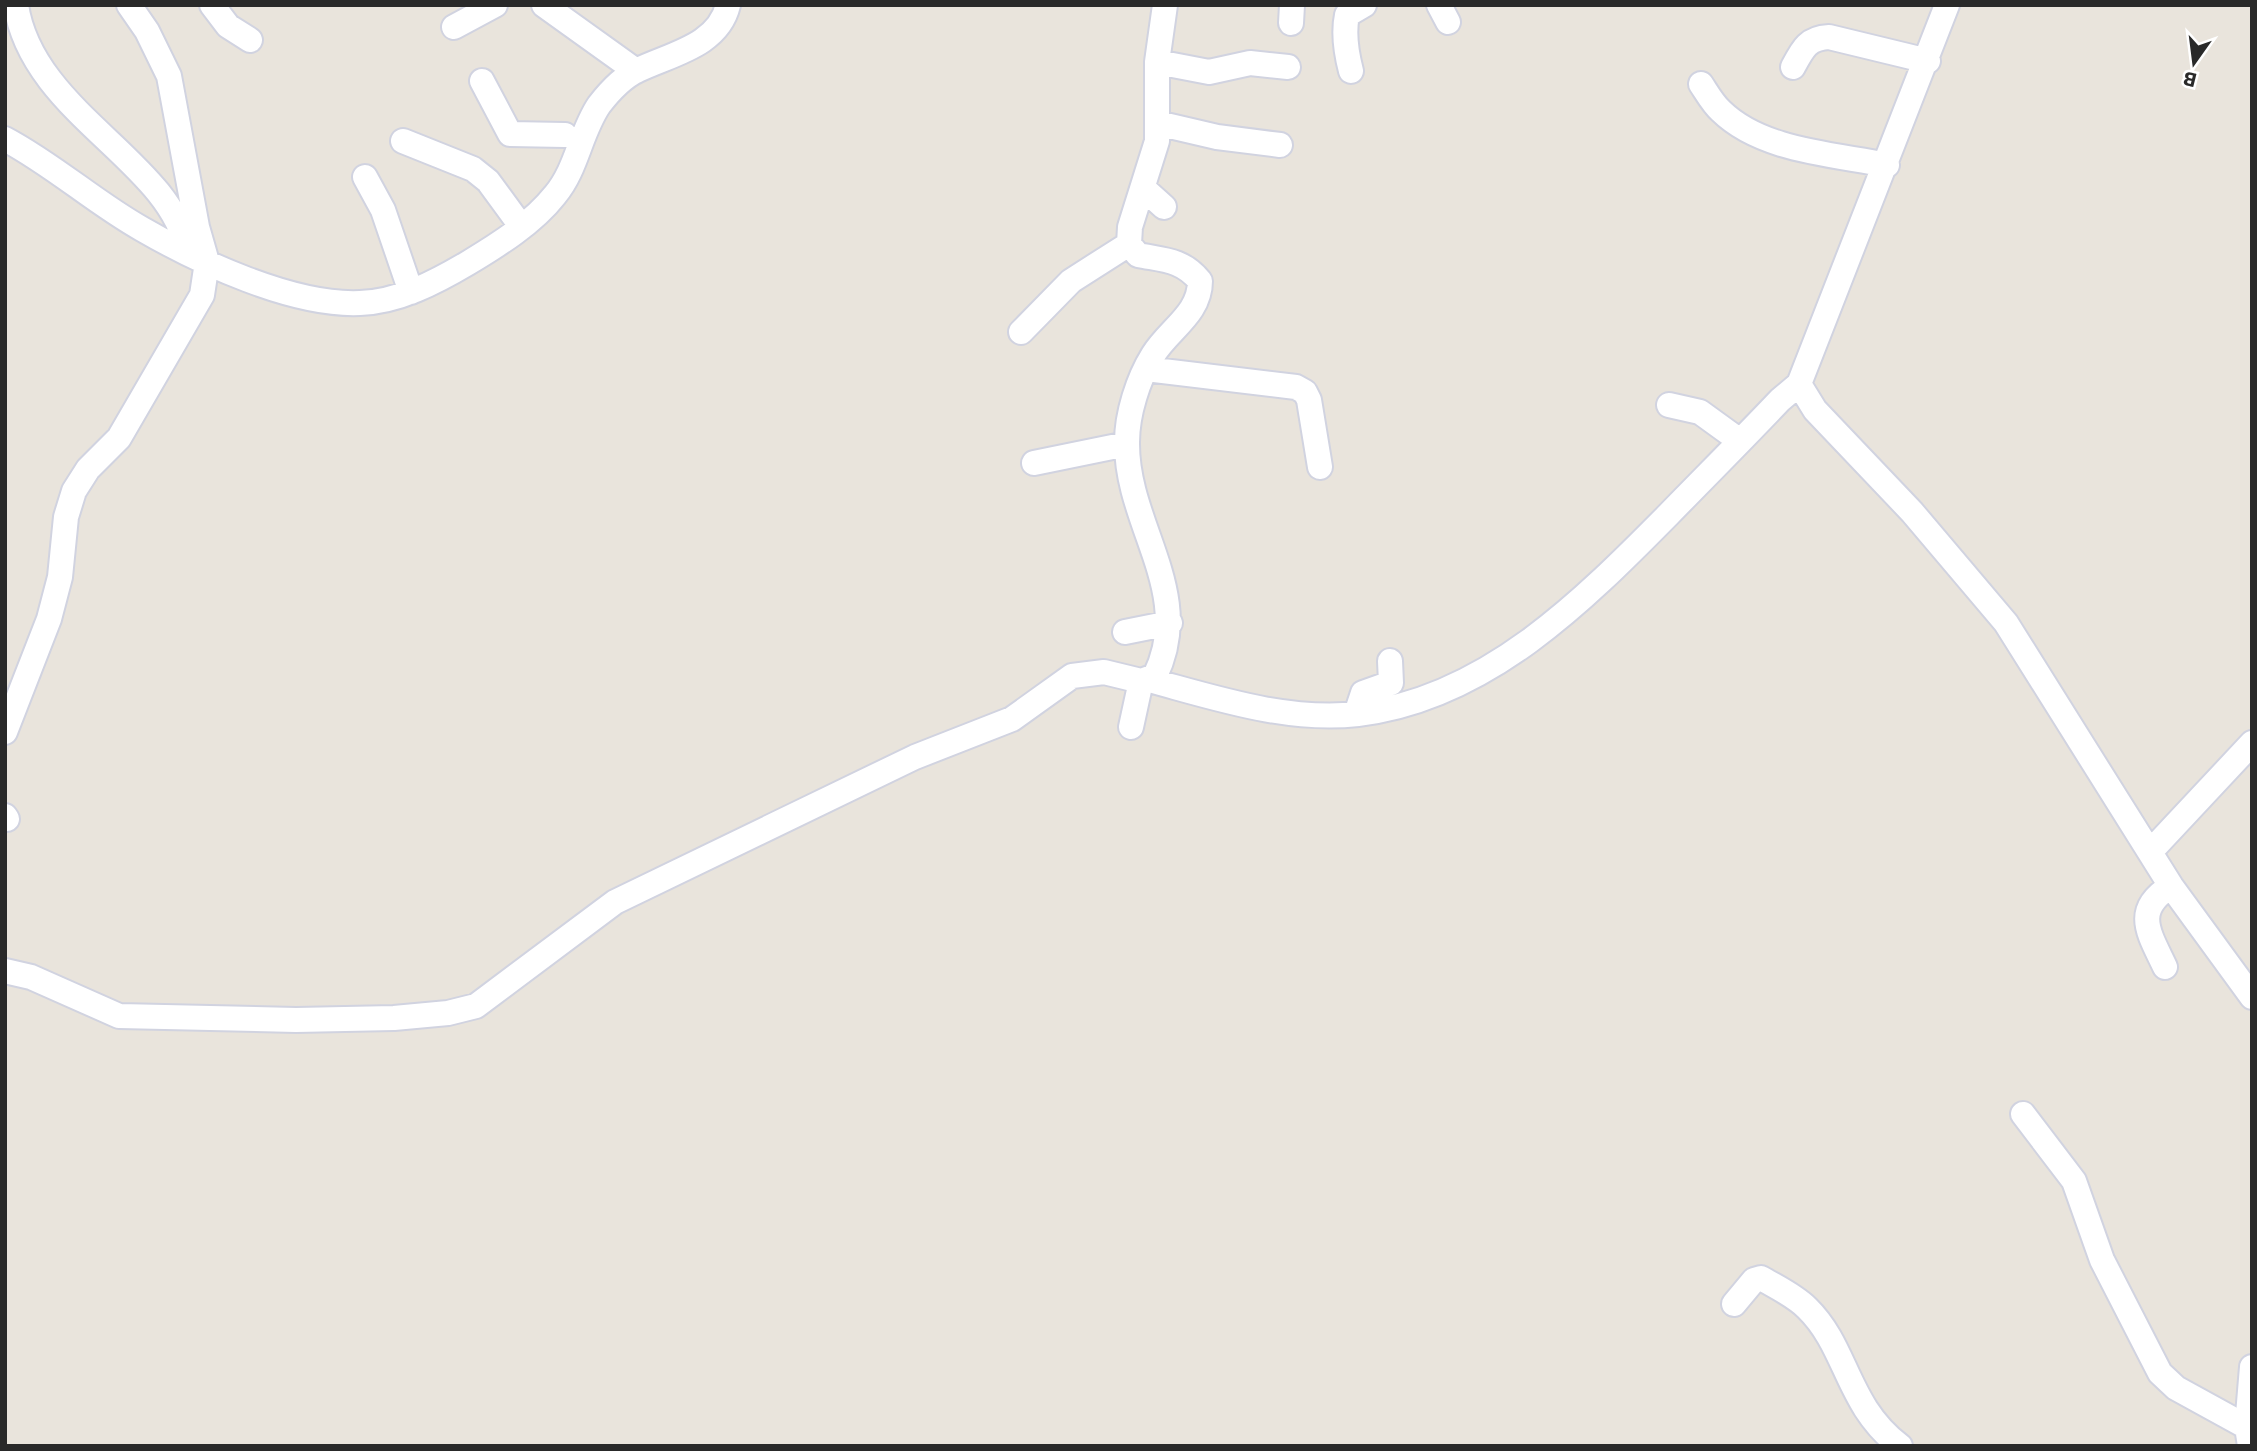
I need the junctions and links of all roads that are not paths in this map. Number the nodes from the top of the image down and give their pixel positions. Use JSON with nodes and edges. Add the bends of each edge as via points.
{"nodes":[{"id":1,"x":16,"y":5,"type":"edge"},
{"id":2,"x":129,"y":5,"type":"edge"},
{"id":3,"x":212,"y":5,"type":"edge"},
{"id":4,"x":495,"y":5,"type":"edge"},
{"id":5,"x":544,"y":5,"type":"edge"},
{"id":6,"x":728,"y":5,"type":"edge"},
{"id":7,"x":1166,"y":5,"type":"edge"},
{"id":8,"x":1364,"y":5,"type":"edge"},
{"id":9,"x":1947,"y":5,"type":"edge"},
{"id":10,"x":454,"y":27,"type":"dead end"},
{"id":11,"x":250,"y":40,"type":"dead end"},
{"id":12,"x":1928,"y":61,"type":"junction"},
{"id":13,"x":1157,"y":62,"type":"junction"},
{"id":14,"x":1288,"y":67,"type":"dead end"},
{"id":15,"x":1793,"y":67,"type":"dead end"},
{"id":16,"x":636,"y":71,"type":"junction"},
{"id":17,"x":1351,"y":71,"type":"dead end"},
{"id":18,"x":482,"y":81,"type":"dead end"},
{"id":19,"x":1701,"y":85,"type":"dead end"},
{"id":20,"x":1157,"y":123,"type":"junction"},
{"id":21,"x":575,"y":136,"type":"junction"},
{"id":22,"x":5,"y":139,"type":"edge"},
{"id":23,"x":402,"y":141,"type":"dead end"},
{"id":24,"x":1280,"y":145,"type":"dead end"},
{"id":25,"x":1887,"y":165,"type":"junction"},
{"id":26,"x":365,"y":177,"type":"dead end"},
{"id":27,"x":1144,"y":188,"type":"junction"},
{"id":28,"x":1164,"y":207,"type":"dead end"},
{"id":29,"x":521,"y":226,"type":"junction"},
{"id":30,"x":1129,"y":244,"type":"junction"},
{"id":31,"x":197,"y":256,"type":"junction"},
{"id":32,"x":411,"y":292,"type":"junction"},
{"id":33,"x":1021,"y":332,"type":"dead end"},
{"id":34,"x":1146,"y":369,"type":"junction"},
{"id":35,"x":1799,"y":384,"type":"junction"},
{"id":36,"x":1669,"y":405,"type":"dead end"},
{"id":37,"x":1740,"y":441,"type":"junction"},
{"id":38,"x":1126,"y":444,"type":"junction"},
{"id":39,"x":1034,"y":463,"type":"dead end"},
{"id":40,"x":1320,"y":467,"type":"dead end"},
{"id":41,"x":1170,"y":623,"type":"junction"},
{"id":42,"x":1125,"y":632,"type":"dead end"},
{"id":43,"x":1390,"y":661,"type":"dead end"},
{"id":44,"x":1145,"y":681,"type":"junction"},
{"id":45,"x":1356,"y":714,"type":"junction"},
{"id":46,"x":1131,"y":727,"type":"dead end"},
{"id":47,"x":5,"y":732,"type":"edge"},
{"id":48,"x":2252,"y":743,"type":"edge"},
{"id":49,"x":2150,"y":852,"type":"junction"},
{"id":50,"x":2171,"y":886,"type":"junction"},
{"id":51,"x":2165,"y":967,"type":"dead end"},
{"id":52,"x":5,"y":971,"type":"edge"},
{"id":53,"x":2252,"y":997,"type":"edge"},
{"id":54,"x":2023,"y":1114,"type":"dead end"},
{"id":55,"x":1734,"y":1304,"type":"dead end"},
{"id":56,"x":2252,"y":1367,"type":"edge"},
{"id":57,"x":2248,"y":1436,"type":"edge"},
{"id":58,"x":1900,"y":1446,"type":"edge"}],
"edges":[{"from":1,"to":31,"type":"street","via":[[19,24],[54,87],[148,182]]},
{"from":2,"to":31,"type":"street","via":[[169,76],[197,227]]},
{"from":3,"to":11,"type":"street","via":[[228,26]]},
{"from":4,"to":10,"type":"street"},
{"from":5,"to":16,"type":"street"},
{"from":6,"to":16,"type":"street","via":[[711,36]]},
{"from":7,"to":13,"type":"street"},
{"from":8,"to":17,"type":"street","via":[[1347,15],[1345,23]]},
{"from":9,"to":12,"type":"street"},
{"from":12,"to":15,"type":"street","via":[[1829,37],[1813,38]]},
{"from":12,"to":25,"type":"street"},
{"from":13,"to":14,"type":"street","via":[[1209,72],[1250,63]]},
{"from":13,"to":20,"type":"street"},
{"from":16,"to":21,"type":"street","via":[[601,103]]},
{"from":18,"to":21,"type":"street","via":[[510,134]]},
{"from":19,"to":25,"type":"street","via":[[1719,110],[1759,135]]},
{"from":20,"to":24,"type":"street"},
{"from":20,"to":27,"type":"street","via":[[1157,141]]},
{"from":21,"to":29,"type":"street","via":[[563,186]]},
{"from":22,"to":31,"type":"street","via":[[143,230]]},
{"from":23,"to":29,"type":"street","via":[[473,169],[488,181]]},
{"from":25,"to":35,"type":"street"},
{"from":26,"to":32,"type":"street","via":[[383,210]]},
{"from":27,"to":28,"type":"street"},
{"from":27,"to":30,"type":"street"},
{"from":29,"to":32,"type":"street","via":[[451,274]]},
{"from":30,"to":33,"type":"street","via":[[1070,281]]},
{"from":30,"to":34,"type":"street","via":[[1138,255],[1180,263],[1200,281],[1196,305]]},
{"from":31,"to":32,"type":"street","via":[[251,282],[337,302],[360,303]]},
{"from":31,"to":47,"type":"street","via":[[202,295],[119,438],[88,469],[74,491],[49,619]]},
{"from":34,"to":38,"type":"street"},
{"from":34,"to":40,"type":"street","via":[[1296,387],[1305,392]]},
{"from":35,"to":37,"type":"street"},
{"from":35,"to":49,"type":"street","via":[[1815,410],[1912,512],[2007,623]]},
{"from":36,"to":37,"type":"street","via":[[1700,412]]},
{"from":37,"to":45,"type":"street","via":[[1601,583],[1520,649],[1430,695]]},
{"from":38,"to":39,"type":"street"},
{"from":38,"to":41,"type":"street"},
{"from":41,"to":42,"type":"street"},
{"from":41,"to":44,"type":"street","via":[[1160,664]]},
{"from":43,"to":45,"type":"street","via":[[1391,683],[1363,693]]},
{"from":44,"to":45,"type":"street","via":[[1250,706]]},
{"from":44,"to":46,"type":"street"},
{"from":44,"to":52,"type":"street","via":[[1104,672],[1072,676],[1012,719],[915,757],[615,902],[476,1006],[457,1011],[296,1020],[119,1016],[31,977]]},
{"from":48,"to":49,"type":"street"},
{"from":49,"to":50,"type":"street"},
{"from":50,"to":51,"type":"street","via":[[2150,903],[2147,918],[2148,931]]},
{"from":50,"to":53,"type":"street"},
{"from":54,"to":57,"type":"street","via":[[2074,1181],[2102,1260],[2160,1373]]},
{"from":55,"to":58,"type":"street","via":[[1761,1278],[1805,1306],[1830,1339],[1862,1406]]},
{"from":56,"to":57,"type":"street"}]}
